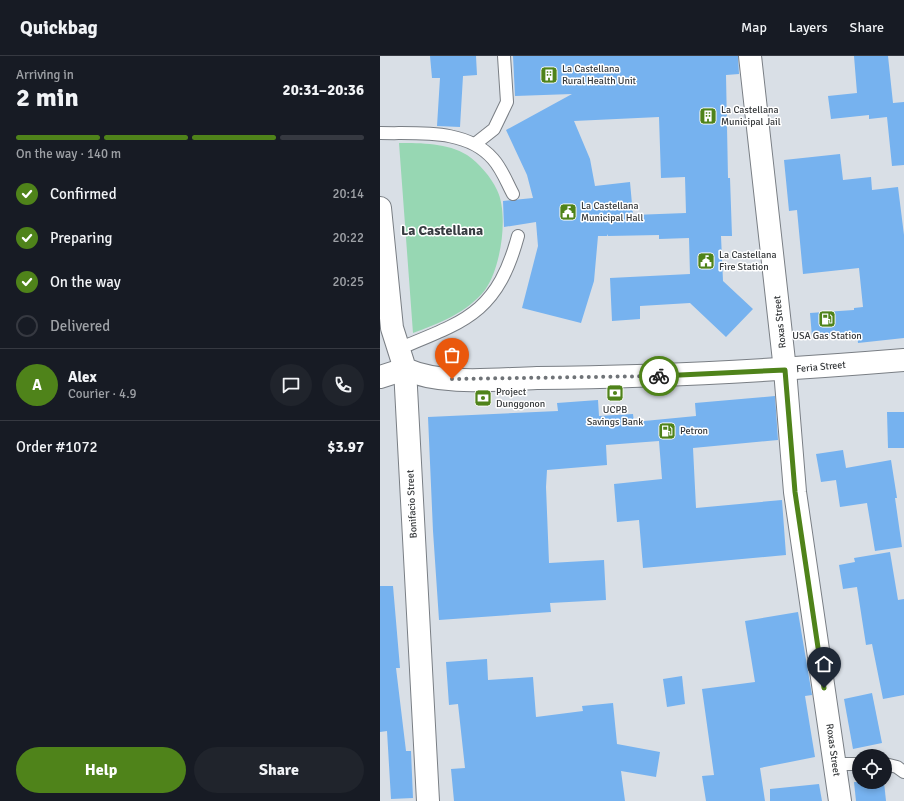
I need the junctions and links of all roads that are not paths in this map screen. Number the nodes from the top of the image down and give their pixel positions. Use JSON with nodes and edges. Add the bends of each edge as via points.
{"nodes":[{"id":1,"x":504,"y":56,"type":"edge"},
{"id":2,"x":750,"y":56,"type":"edge"},
{"id":3,"x":380,"y":133,"type":"edge"},
{"id":4,"x":475,"y":144,"type":"junction"},
{"id":5,"x":513,"y":194,"type":"dead end"},
{"id":6,"x":380,"y":208,"type":"edge"},
{"id":7,"x":518,"y":236,"type":"dead end"},
{"id":8,"x":398,"y":349,"type":"junction"},
{"id":9,"x":904,"y":360,"type":"edge"},
{"id":10,"x":405,"y":369,"type":"junction"},
{"id":11,"x":785,"y":370,"type":"junction"},
{"id":12,"x":380,"y":378,"type":"edge"},
{"id":13,"x":835,"y":764,"type":"junction"},
{"id":14,"x":852,"y":764,"type":"edge"},
{"id":15,"x":892,"y":766,"type":"edge"},
{"id":16,"x":904,"y":772,"type":"edge"},
{"id":17,"x":428,"y":801,"type":"edge"},
{"id":18,"x":840,"y":801,"type":"edge"}],
"edges":[{"from":1,"to":4,"type":"lane","via":[[507,102],[494,129]]},
{"from":2,"to":11,"type":"street","name":"Roxas Street"},
{"from":3,"to":4,"type":"lane","via":[[435,134],[458,137]]},
{"from":4,"to":5,"type":"lane","via":[[494,160]]},
{"from":6,"to":8,"type":"street","name":"Bonifacio Street","via":[[392,328]]},
{"from":7,"to":8,"type":"lane","via":[[512,259],[501,282],[479,310],[447,329]]},
{"from":8,"to":10,"type":"street","name":"Bonifacio Street"},
{"from":9,"to":11,"type":"street","name":"Feria Street"},
{"from":10,"to":11,"type":"street","name":"Feria Street","via":[[420,376],[481,379]]},
{"from":10,"to":12,"type":"street"},
{"from":10,"to":17,"type":"street","name":"Bonifacio Street"},
{"from":11,"to":13,"type":"street","name":"Roxas Street","via":[[795,492]]},
{"from":13,"to":14,"type":"lane"},
{"from":13,"to":18,"type":"street","name":"Roxas Street"},
{"from":15,"to":16,"type":"lane"}]}
